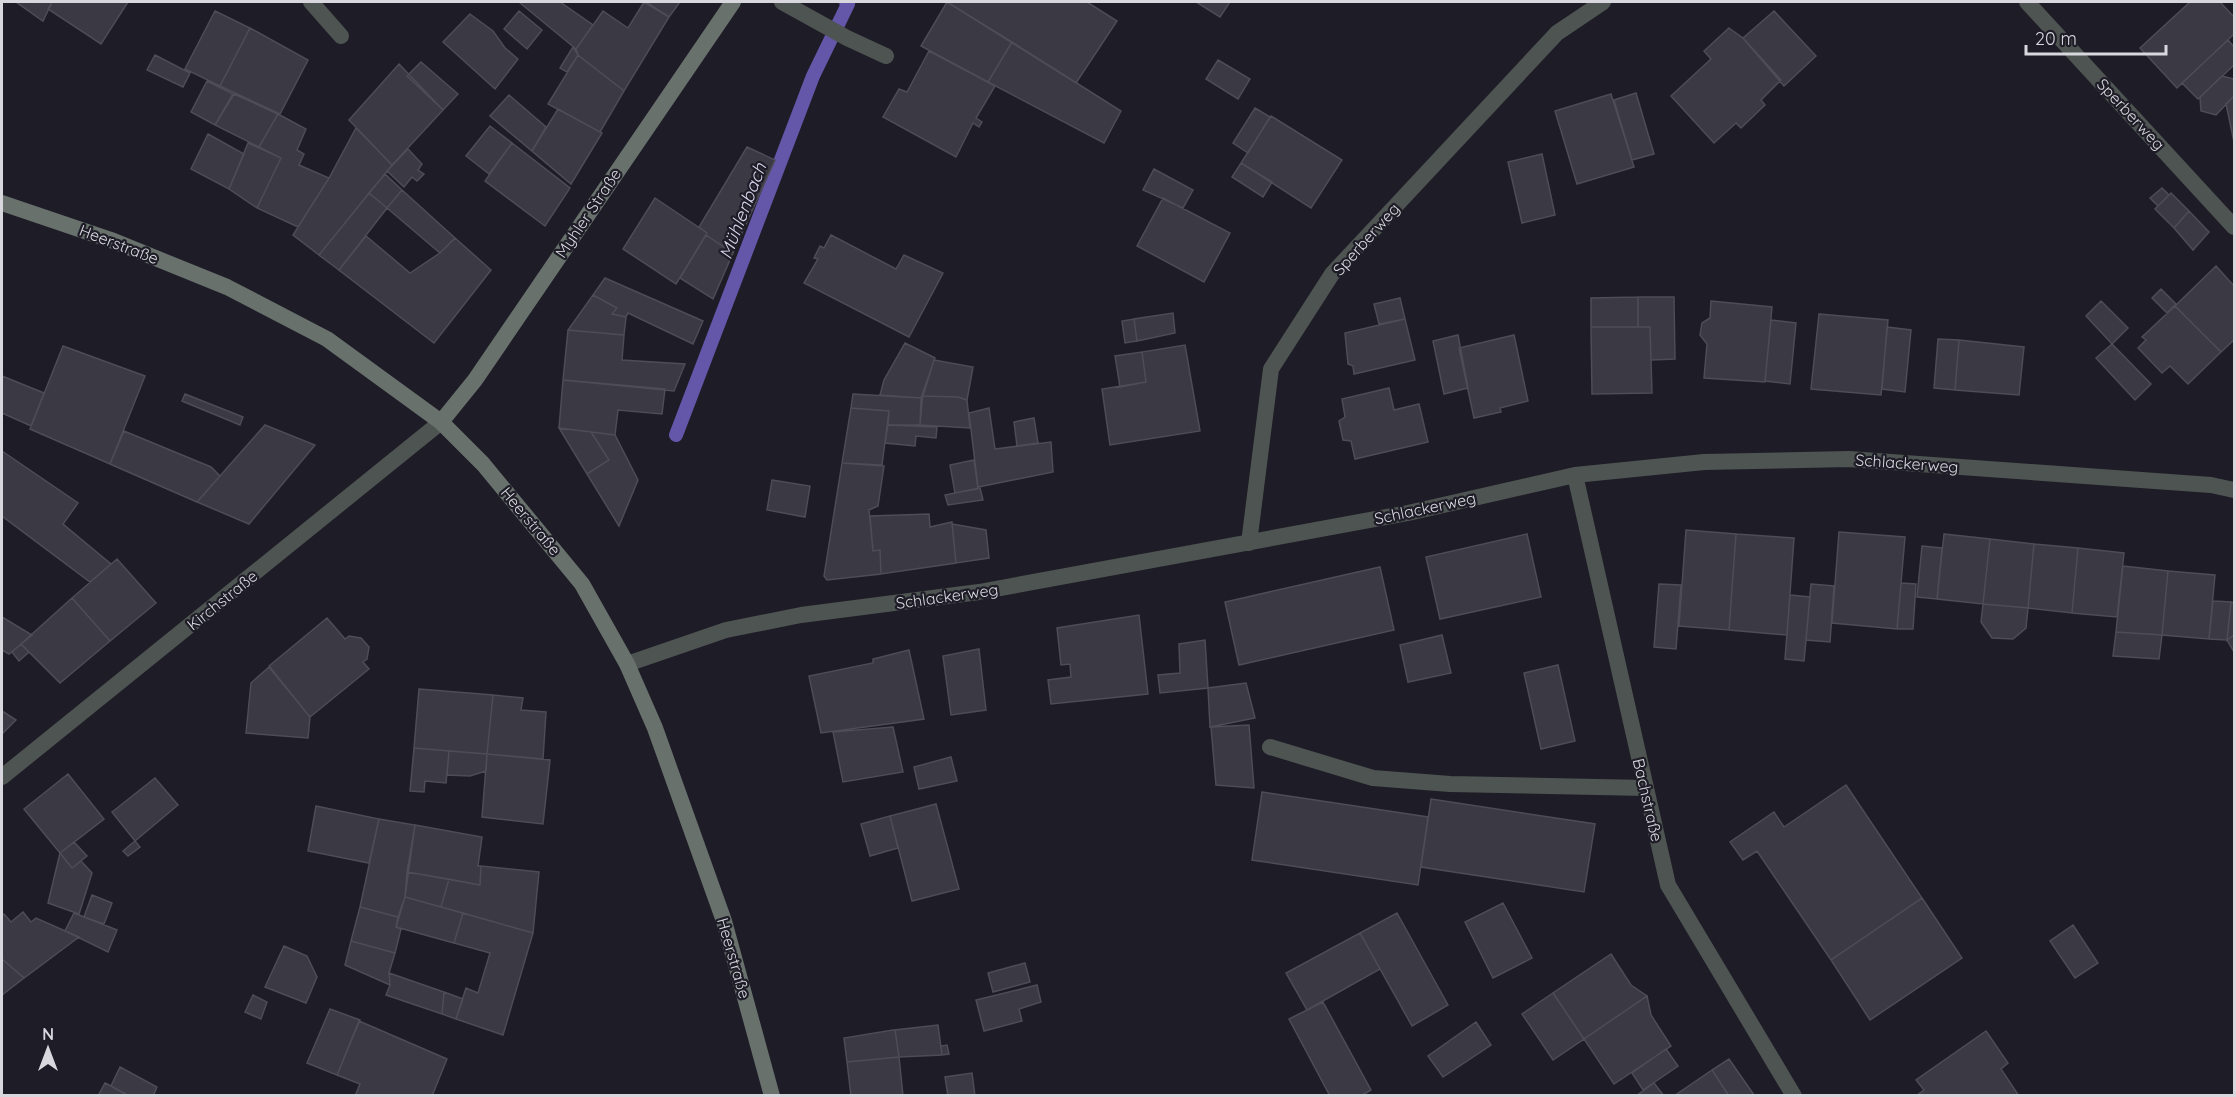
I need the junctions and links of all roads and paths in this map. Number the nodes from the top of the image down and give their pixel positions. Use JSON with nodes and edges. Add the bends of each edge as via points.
{"nodes":[{"id":1,"x":311,"y":2,"type":"edge"},
{"id":2,"x":733,"y":2,"type":"edge"},
{"id":3,"x":782,"y":2,"type":"edge"},
{"id":4,"x":1603,"y":2,"type":"edge"},
{"id":5,"x":2027,"y":2,"type":"edge"},
{"id":6,"x":341,"y":36,"type":"dead end"},
{"id":7,"x":886,"y":56,"type":"dead end"},
{"id":8,"x":2,"y":203,"type":"edge"},
{"id":9,"x":2235,"y":227,"type":"edge"},
{"id":10,"x":441,"y":422,"type":"junction"},
{"id":11,"x":1575,"y":475,"type":"junction"},
{"id":12,"x":2235,"y":490,"type":"edge"},
{"id":13,"x":1249,"y":543,"type":"junction"},
{"id":14,"x":627,"y":664,"type":"junction"},
{"id":15,"x":1269,"y":747,"type":"dead end"},
{"id":16,"x":2,"y":777,"type":"edge"},
{"id":17,"x":1646,"y":788,"type":"junction"},
{"id":18,"x":772,"y":1095,"type":"edge"},
{"id":19,"x":1794,"y":1095,"type":"edge"}],
"edges":[{"from":1,"to":6,"type":"street"},
{"from":2,"to":10,"type":"main road","name":"Myhler Straße","via":[[475,380]]},
{"from":3,"to":7,"type":"street"},
{"from":4,"to":13,"type":"street","name":"Sperberweg","via":[[1557,33],[1332,274],[1271,369]]},
{"from":5,"to":9,"type":"street","name":"Sperberweg"},
{"from":8,"to":10,"type":"main road","name":"Heerstraße","via":[[111,240],[227,287],[327,339]]},
{"from":10,"to":14,"type":"main road","name":"Heerstraße","via":[[483,464],[582,584]]},
{"from":10,"to":16,"type":"street","name":"Kirchstraße"},
{"from":11,"to":12,"type":"street","name":"Schlackerweg","via":[[1704,462],[1849,459],[2211,485]]},
{"from":11,"to":13,"type":"street","name":"Schlackerweg","via":[[1408,513]]},
{"from":11,"to":17,"type":"street","name":"Bachstraße"},
{"from":13,"to":14,"type":"street","name":"Schlackerweg","via":[[978,592],[726,630]]},
{"from":14,"to":18,"type":"main road","name":"Heerstraße","via":[[663,748],[724,921]]},
{"from":15,"to":17,"type":"street","via":[[1373,778],[1450,784]]},
{"from":17,"to":19,"type":"street","name":"Bachstraße","via":[[1668,885]]}]}
